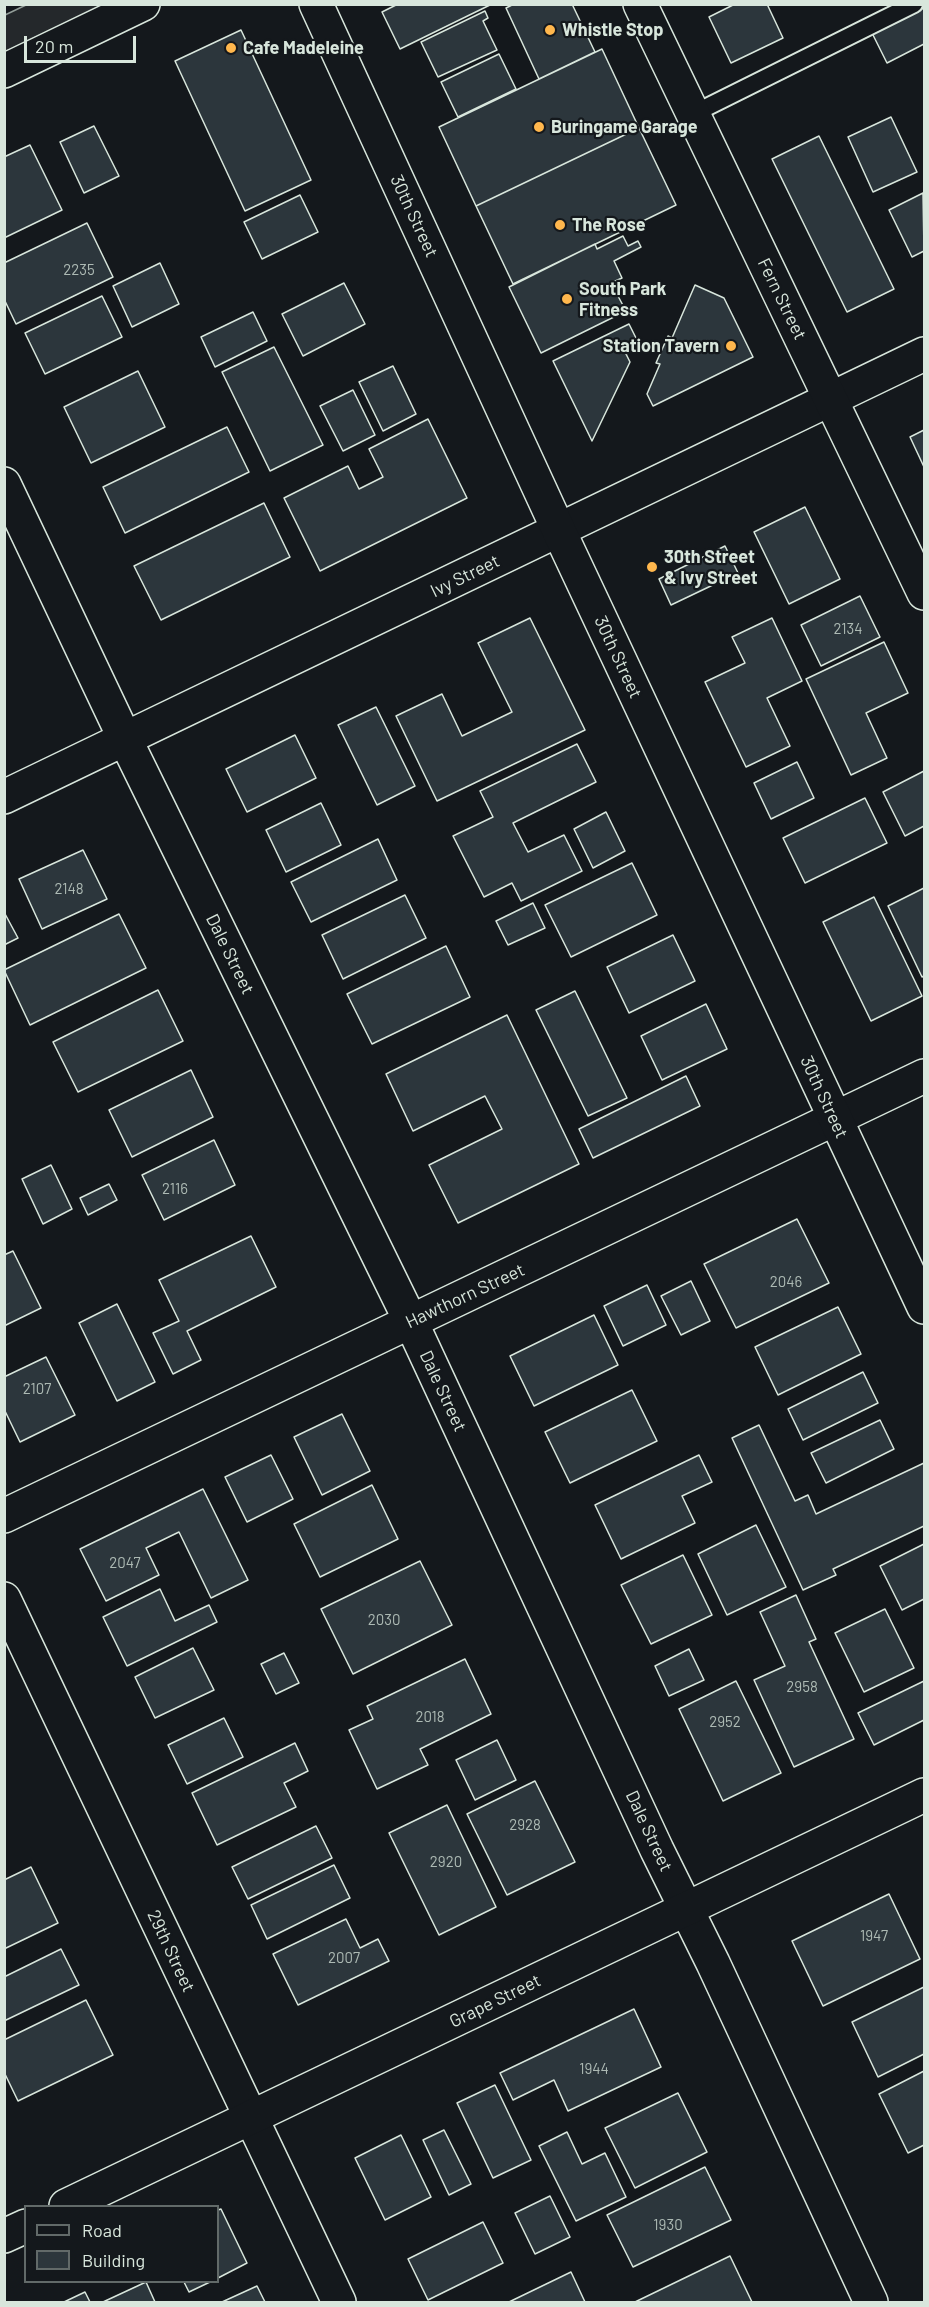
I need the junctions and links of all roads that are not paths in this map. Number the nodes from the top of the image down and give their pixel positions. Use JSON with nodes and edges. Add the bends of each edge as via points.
{"nodes":[{"id":1,"x":143,"y":4,"type":"edge"},
{"id":2,"x":316,"y":4,"type":"edge"},
{"id":3,"x":640,"y":4,"type":"edge"},
{"id":4,"x":914,"y":4,"type":"edge"},
{"id":5,"x":4,"y":71,"type":"edge"},
{"id":6,"x":693,"y":114,"type":"junction"},
{"id":7,"x":924,"y":354,"type":"edge"},
{"id":8,"x":831,"y":399,"type":"junction"},
{"id":9,"x":4,"y":484,"type":"edge"},
{"id":10,"x":560,"y":531,"type":"junction"},
{"id":11,"x":924,"y":593,"type":"edge"},
{"id":12,"x":125,"y":739,"type":"junction"},
{"id":13,"x":4,"y":797,"type":"edge"},
{"id":14,"x":924,"y":1076,"type":"edge"},
{"id":15,"x":835,"y":1119,"type":"junction"},
{"id":16,"x":924,"y":1307,"type":"edge"},
{"id":17,"x":411,"y":1322,"type":"junction"},
{"id":18,"x":4,"y":1516,"type":"edge"},
{"id":19,"x":4,"y":1599,"type":"edge"},
{"id":20,"x":924,"y":1795,"type":"edge"},
{"id":21,"x":686,"y":1909,"type":"junction"},
{"id":22,"x":251,"y":2118,"type":"junction"},
{"id":23,"x":68,"y":2205,"type":"edge"},
{"id":24,"x":24,"y":2227,"type":"edge"},
{"id":25,"x":4,"y":2236,"type":"edge"},
{"id":26,"x":339,"y":2302,"type":"edge"},
{"id":27,"x":871,"y":2302,"type":"edge"}],
"edges":[{"from":1,"to":5,"type":"street"},
{"from":2,"to":10,"type":"street","name":"30th Street"},
{"from":3,"to":6,"type":"street","name":"Fern Street"},
{"from":4,"to":6,"type":"lane"},
{"from":6,"to":8,"type":"street","name":"Fern Street"},
{"from":7,"to":8,"type":"street","name":"Ivy Street"},
{"from":8,"to":10,"type":"street","name":"Ivy Street"},
{"from":8,"to":11,"type":"street","name":"Fern Street"},
{"from":9,"to":12,"type":"street","name":"Dale Street"},
{"from":10,"to":12,"type":"street","name":"Ivy Street"},
{"from":10,"to":15,"type":"street","name":"30th Street"},
{"from":12,"to":13,"type":"street","name":"Ivy Street"},
{"from":12,"to":17,"type":"street","name":"Dale Street"},
{"from":14,"to":15,"type":"street","name":"Hawthorn Street"},
{"from":15,"to":16,"type":"street","name":"30th Street"},
{"from":15,"to":17,"type":"street","name":"Hawthorn Street"},
{"from":17,"to":18,"type":"street","name":"Hawthorn Street"},
{"from":17,"to":21,"type":"street","name":"Dale Street"},
{"from":19,"to":22,"type":"street","name":"29th Street"},
{"from":20,"to":21,"type":"street","name":"Grape Street"},
{"from":21,"to":22,"type":"street","name":"Grape Street"},
{"from":21,"to":27,"type":"street","name":"Dale Street"},
{"from":22,"to":23,"type":"street","name":"Grape Street"},
{"from":22,"to":26,"type":"street","name":"29th Street"},
{"from":24,"to":25,"type":"street"}]}
